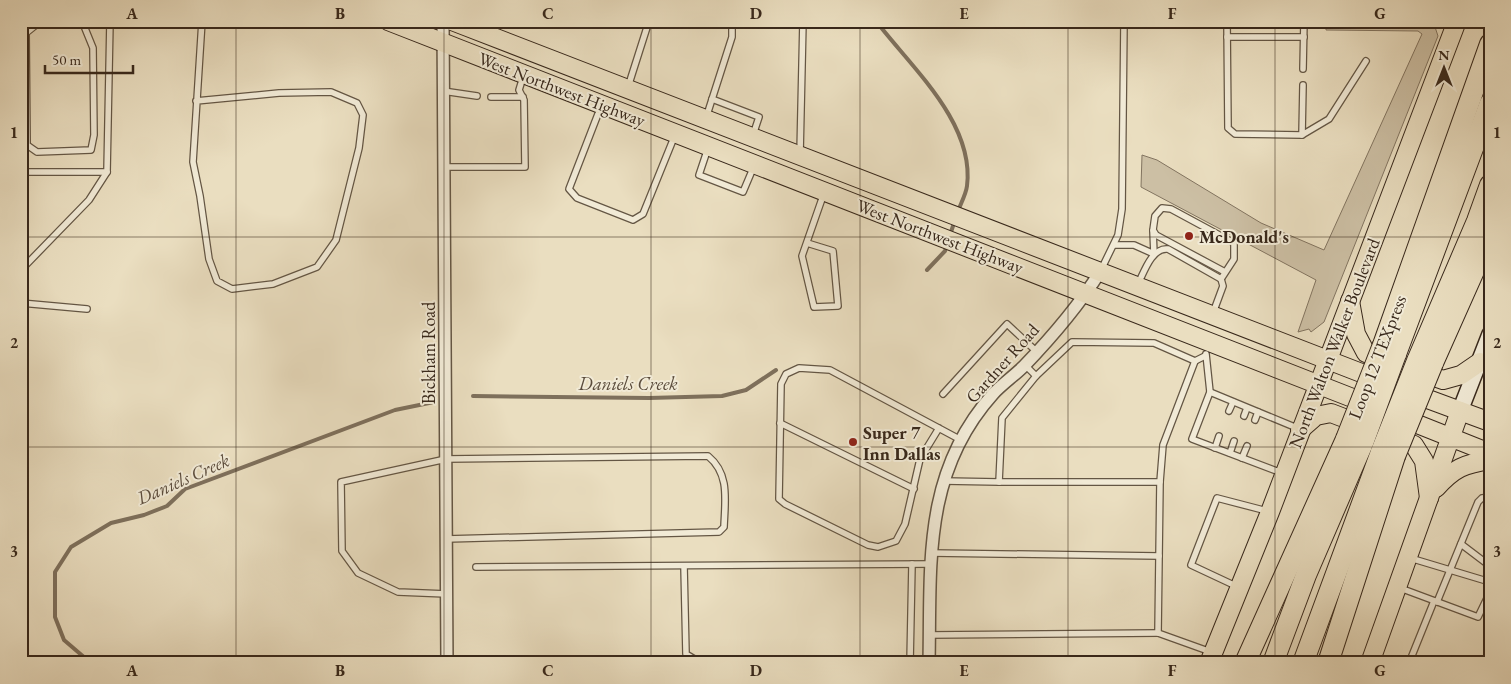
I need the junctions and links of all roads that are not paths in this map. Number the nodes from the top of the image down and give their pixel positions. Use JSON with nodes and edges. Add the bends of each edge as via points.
{"nodes":[{"id":1,"x":36,"y":21,"type":"edge"},
{"id":2,"x":82,"y":21,"type":"edge"},
{"id":3,"x":110,"y":21,"type":"edge"},
{"id":4,"x":202,"y":21,"type":"edge"},
{"id":5,"x":388,"y":21,"type":"edge"},
{"id":6,"x":443,"y":21,"type":"edge"},
{"id":7,"x":452,"y":21,"type":"edge"},
{"id":8,"x":649,"y":21,"type":"edge"},
{"id":9,"x":732,"y":21,"type":"edge"},
{"id":10,"x":803,"y":21,"type":"edge"},
{"id":11,"x":1124,"y":21,"type":"edge"},
{"id":12,"x":1227,"y":21,"type":"edge"},
{"id":13,"x":1304,"y":21,"type":"edge"},
{"id":14,"x":1457,"y":21,"type":"edge"},
{"id":15,"x":1304,"y":36,"type":"junction"},
{"id":16,"x":1227,"y":37,"type":"junction"},
{"id":17,"x":443,"y":43,"type":"junction"},
{"id":18,"x":1490,"y":44,"type":"edge"},
{"id":19,"x":1366,"y":61,"type":"dead end"},
{"id":20,"x":1303,"y":69,"type":"dead end"},
{"id":21,"x":523,"y":74,"type":"junction"},
{"id":22,"x":1304,"y":85,"type":"dead end"},
{"id":23,"x":624,"y":88,"type":"junction"},
{"id":24,"x":443,"y":91,"type":"junction"},
{"id":25,"x":477,"y":96,"type":"dead end"},
{"id":26,"x":491,"y":97,"type":"dead end"},
{"id":27,"x":523,"y":97,"type":"junction"},
{"id":28,"x":712,"y":99,"type":"junction"},
{"id":29,"x":196,"y":100,"type":"junction"},
{"id":30,"x":1490,"y":103,"type":"edge"},
{"id":31,"x":611,"y":108,"type":"junction"},
{"id":32,"x":706,"y":120,"type":"junction"},
{"id":33,"x":676,"y":133,"type":"junction"},
{"id":34,"x":1302,"y":135,"type":"junction"},
{"id":35,"x":758,"y":140,"type":"junction"},
{"id":36,"x":708,"y":146,"type":"junction"},
{"id":37,"x":800,"y":156,"type":"junction"},
{"id":38,"x":755,"y":164,"type":"junction"},
{"id":39,"x":444,"y":167,"type":"junction"},
{"id":40,"x":21,"y":172,"type":"edge"},
{"id":41,"x":107,"y":172,"type":"junction"},
{"id":42,"x":1490,"y":185,"type":"edge"},
{"id":43,"x":825,"y":191,"type":"junction"},
{"id":44,"x":1490,"y":202,"type":"edge"},
{"id":45,"x":1483,"y":228,"type":"edge"},
{"id":46,"x":1153,"y":230,"type":"junction"},
{"id":47,"x":807,"y":243,"type":"junction"},
{"id":48,"x":1114,"y":245,"type":"junction"},
{"id":49,"x":1154,"y":254,"type":"junction"},
{"id":50,"x":21,"y":270,"type":"edge"},
{"id":51,"x":1100,"y":272,"type":"junction"},
{"id":52,"x":1225,"y":272,"type":"junction"},
{"id":53,"x":1222,"y":279,"type":"junction"},
{"id":54,"x":1137,"y":286,"type":"junction"},
{"id":55,"x":1086,"y":293,"type":"junction"},
{"id":56,"x":1350,"y":301,"type":"junction"},
{"id":57,"x":21,"y":303,"type":"edge"},
{"id":58,"x":87,"y":309,"type":"dead end"},
{"id":59,"x":1212,"y":316,"type":"junction"},
{"id":60,"x":1490,"y":334,"type":"edge"},
{"id":61,"x":1208,"y":349,"type":"junction"},
{"id":62,"x":1390,"y":349,"type":"junction"},
{"id":63,"x":1036,"y":351,"type":"junction"},
{"id":64,"x":1195,"y":360,"type":"junction"},
{"id":65,"x":1326,"y":360,"type":"junction"},
{"id":66,"x":1480,"y":362,"type":"junction"},
{"id":67,"x":1025,"y":365,"type":"junction"},
{"id":68,"x":1036,"y":376,"type":"junction"},
{"id":69,"x":1318,"y":383,"type":"junction"},
{"id":70,"x":1210,"y":392,"type":"junction"},
{"id":71,"x":943,"y":394,"type":"dead end"},
{"id":72,"x":1233,"y":402,"type":"junction"},
{"id":73,"x":1247,"y":408,"type":"junction"},
{"id":74,"x":1229,"y":411,"type":"dead end"},
{"id":75,"x":1258,"y":412,"type":"junction"},
{"id":76,"x":1460,"y":412,"type":"junction"},
{"id":77,"x":1244,"y":416,"type":"dead end"},
{"id":78,"x":1255,"y":420,"type":"dead end"},
{"id":79,"x":1490,"y":422,"type":"edge"},
{"id":80,"x":780,"y":423,"type":"junction"},
{"id":81,"x":939,"y":428,"type":"junction"},
{"id":82,"x":1300,"y":430,"type":"junction"},
{"id":83,"x":1219,"y":436,"type":"dead end"},
{"id":84,"x":1450,"y":439,"type":"junction"},
{"id":85,"x":961,"y":440,"type":"junction"},
{"id":86,"x":1234,"y":441,"type":"dead end"},
{"id":87,"x":1354,"y":441,"type":"junction"},
{"id":88,"x":1247,"y":446,"type":"dead end"},
{"id":89,"x":1215,"y":448,"type":"junction"},
{"id":90,"x":1230,"y":453,"type":"junction"},
{"id":91,"x":1490,"y":453,"type":"edge"},
{"id":92,"x":1388,"y":454,"type":"junction"},
{"id":93,"x":1242,"y":458,"type":"junction"},
{"id":94,"x":446,"y":459,"type":"junction"},
{"id":95,"x":1490,"y":460,"type":"edge"},
{"id":96,"x":1284,"y":474,"type":"junction"},
{"id":97,"x":943,"y":481,"type":"junction"},
{"id":98,"x":999,"y":482,"type":"junction"},
{"id":99,"x":1160,"y":482,"type":"junction"},
{"id":100,"x":914,"y":489,"type":"junction"},
{"id":101,"x":1431,"y":495,"type":"junction"},
{"id":102,"x":1490,"y":497,"type":"edge"},
{"id":103,"x":1270,"y":512,"type":"junction"},
{"id":104,"x":446,"y":539,"type":"junction"},
{"id":105,"x":1461,"y":544,"type":"junction"},
{"id":106,"x":1159,"y":556,"type":"junction"},
{"id":107,"x":1408,"y":557,"type":"junction"},
{"id":108,"x":930,"y":559,"type":"junction"},
{"id":109,"x":912,"y":564,"type":"junction"},
{"id":110,"x":684,"y":566,"type":"junction"},
{"id":111,"x":1490,"y":566,"type":"edge"},
{"id":112,"x":476,"y":567,"type":"dead end"},
{"id":113,"x":1450,"y":570,"type":"junction"},
{"id":114,"x":1490,"y":582,"type":"edge"},
{"id":115,"x":1398,"y":587,"type":"junction"},
{"id":116,"x":1240,"y":588,"type":"junction"},
{"id":117,"x":1490,"y":592,"type":"edge"},
{"id":118,"x":447,"y":594,"type":"junction"},
{"id":119,"x":1436,"y":601,"type":"junction"},
{"id":120,"x":1158,"y":633,"type":"junction"},
{"id":121,"x":929,"y":635,"type":"junction"},
{"id":122,"x":1211,"y":658,"type":"edge"},
{"id":123,"x":447,"y":663,"type":"edge"},
{"id":124,"x":701,"y":663,"type":"edge"},
{"id":125,"x":910,"y":663,"type":"edge"},
{"id":126,"x":929,"y":663,"type":"edge"},
{"id":127,"x":1245,"y":663,"type":"edge"},
{"id":128,"x":1273,"y":663,"type":"edge"},
{"id":129,"x":1303,"y":663,"type":"edge"},
{"id":130,"x":1328,"y":663,"type":"edge"},
{"id":131,"x":1370,"y":663,"type":"edge"},
{"id":132,"x":1410,"y":663,"type":"edge"}],
"edges":[{"from":1,"to":2,"type":"lane","via":[[36,25],[26,33],[27,145],[37,152],[91,150],[94,135],[93,48]]},
{"from":3,"to":41,"type":"lane"},
{"from":4,"to":29,"type":"lane"},
{"from":5,"to":17,"type":"main road","name":"West Northwest Highway"},
{"from":6,"to":17,"type":"street","name":"Bickham Road"},
{"from":7,"to":23,"type":"main road","name":"West Northwest Highway"},
{"from":8,"to":23,"type":"lane"},
{"from":9,"to":28,"type":"lane","via":[[732,37]]},
{"from":10,"to":37,"type":"lane"},
{"from":11,"to":48,"type":"lane","via":[[1122,209]]},
{"from":12,"to":16,"type":"lane"},
{"from":13,"to":15,"type":"lane"},
{"from":14,"to":56,"type":"main road","name":"North Walton Walker Boulevard"},
{"from":15,"to":16,"type":"lane"},
{"from":15,"to":20,"type":"lane"},
{"from":16,"to":34,"type":"lane","via":[[1228,128],[1231,132]]},
{"from":17,"to":21,"type":"main road","name":"West Northwest Highway"},
{"from":17,"to":24,"type":"street","name":"Bickham Road"},
{"from":18,"to":62,"type":"highway","name":"Loop 12 TEXpress"},
{"from":19,"to":34,"type":"lane","via":[[1328,118]]},
{"from":21,"to":27,"type":"lane","via":[[519,90]]},
{"from":21,"to":31,"type":"main road","name":"West Northwest Highway"},
{"from":22,"to":34,"type":"lane"},
{"from":23,"to":31,"type":"main road"},
{"from":23,"to":32,"type":"main road","name":"West Northwest Highway"},
{"from":24,"to":25,"type":"lane"},
{"from":24,"to":39,"type":"street","name":"Bickham Road"},
{"from":26,"to":27,"type":"lane"},
{"from":27,"to":39,"type":"lane","via":[[525,166]]},
{"from":28,"to":32,"type":"lane"},
{"from":28,"to":35,"type":"lane","via":[[759,117]]},
{"from":29,"to":29,"type":"lane","via":[[193,162],[209,259],[217,280],[232,288],[273,284],[317,267],[336,240],[357,157],[363,115],[357,103],[331,92]]},
{"from":30,"to":62,"type":"highway"},
{"from":31,"to":33,"type":"main road","name":"West Northwest Highway"},
{"from":31,"to":33,"type":"lane","via":[[598,114],[569,189],[577,198],[625,217],[633,220],[643,214]]},
{"from":32,"to":35,"type":"main road","name":"West Northwest Highway"},
{"from":33,"to":36,"type":"main road","name":"West Northwest Highway"},
{"from":35,"to":37,"type":"main road","name":"West Northwest Highway"},
{"from":35,"to":38,"type":"main road"},
{"from":36,"to":38,"type":"main road","name":"West Northwest Highway"},
{"from":36,"to":38,"type":"lane","via":[[699,175],[743,192]]},
{"from":37,"to":51,"type":"main road","name":"West Northwest Highway"},
{"from":38,"to":43,"type":"main road","name":"West Northwest Highway"},
{"from":39,"to":94,"type":"street","name":"Bickham Road"},
{"from":40,"to":41,"type":"lane"},
{"from":41,"to":50,"type":"lane","via":[[89,200]]},
{"from":42,"to":45,"type":"highway"},
{"from":43,"to":47,"type":"lane"},
{"from":43,"to":55,"type":"main road","name":"West Northwest Highway"},
{"from":44,"to":45,"type":"highway"},
{"from":45,"to":92,"type":"highway","bridge":true},
{"from":46,"to":49,"type":"lane"},
{"from":46,"to":52,"type":"lane","via":[[1156,235]]},
{"from":46,"to":52,"type":"lane","via":[[1155,216],[1162,208],[1171,209],[1234,243],[1234,259]]},
{"from":47,"to":47,"type":"lane","via":[[802,256],[814,307],[838,306],[833,251]]},
{"from":48,"to":49,"type":"lane","via":[[1134,245]]},
{"from":48,"to":51,"type":"lane"},
{"from":49,"to":53,"type":"lane","via":[[1160,249],[1168,249]]},
{"from":49,"to":54,"type":"lane"},
{"from":51,"to":54,"type":"main road","name":"West Northwest Highway"},
{"from":51,"to":55,"type":"street","name":"Gardner Road"},
{"from":52,"to":53,"type":"lane"},
{"from":53,"to":59,"type":"lane","via":[[1223,286]]},
{"from":54,"to":59,"type":"main road","name":"West Northwest Highway"},
{"from":55,"to":61,"type":"main road","name":"West Northwest Highway"},
{"from":55,"to":63,"type":"street","name":"Gardner Road"},
{"from":56,"to":65,"type":"main road","name":"North Walton Walker Boulevard"},
{"from":56,"to":66,"type":"main road","via":[[1356,334],[1366,353],[1442,380],[1461,375]]},
{"from":57,"to":58,"type":"lane"},
{"from":59,"to":65,"type":"main road","name":"West Northwest Highway"},
{"from":60,"to":66,"type":"street"},
{"from":61,"to":64,"type":"lane"},
{"from":61,"to":69,"type":"main road","name":"West Northwest Highway"},
{"from":61,"to":70,"type":"lane"},
{"from":62,"to":87,"type":"highway","bridge":true},
{"from":63,"to":67,"type":"street","name":"Gardner Road"},
{"from":63,"to":71,"type":"lane","via":[[1008,324]]},
{"from":64,"to":68,"type":"lane","via":[[1154,343],[1072,342]]},
{"from":64,"to":99,"type":"lane","via":[[1164,445]]},
{"from":65,"to":69,"type":"main road","name":"North Walton Walker Boulevard"},
{"from":65,"to":76,"type":"main road","name":"West Northwest Highway"},
{"from":66,"to":76,"type":"street"},
{"from":67,"to":68,"type":"lane"},
{"from":67,"to":85,"type":"street","name":"Gardner Road","via":[[993,395]]},
{"from":68,"to":98,"type":"lane","via":[[1002,418]]},
{"from":69,"to":82,"type":"main road","name":"North Walton Walker Boulevard"},
{"from":69,"to":84,"type":"main road","name":"West Northwest Highway"},
{"from":70,"to":72,"type":"lane"},
{"from":70,"to":89,"type":"lane","via":[[1192,439]]},
{"from":72,"to":73,"type":"lane"},
{"from":72,"to":74,"type":"lane"},
{"from":73,"to":75,"type":"lane"},
{"from":73,"to":77,"type":"lane"},
{"from":75,"to":78,"type":"lane"},
{"from":75,"to":82,"type":"lane"},
{"from":76,"to":79,"type":"main road","name":"West Northwest Highway"},
{"from":76,"to":84,"type":"main road"},
{"from":80,"to":81,"type":"lane","via":[[781,384],[786,374],[799,368],[830,370]]},
{"from":80,"to":100,"type":"lane"},
{"from":80,"to":100,"type":"lane","via":[[779,499],[868,545],[878,547],[896,542],[905,524]]},
{"from":81,"to":85,"type":"lane"},
{"from":81,"to":100,"type":"lane","via":[[920,460]]},
{"from":82,"to":96,"type":"main road","name":"North Walton Walker Boulevard"},
{"from":82,"to":101,"type":"main road","via":[[1316,416],[1331,413],[1414,445],[1424,461]]},
{"from":83,"to":89,"type":"lane"},
{"from":84,"to":91,"type":"main road","name":"West Northwest Highway"},
{"from":84,"to":101,"type":"main road"},
{"from":85,"to":97,"type":"street","name":"Gardner Road"},
{"from":86,"to":90,"type":"lane"},
{"from":87,"to":127,"type":"highway","name":"Loop 12 TEXpress"},
{"from":87,"to":128,"type":"highway"},
{"from":88,"to":93,"type":"lane"},
{"from":89,"to":90,"type":"lane"},
{"from":90,"to":93,"type":"lane"},
{"from":92,"to":129,"type":"highway"},
{"from":92,"to":130,"type":"highway"},
{"from":93,"to":96,"type":"lane"},
{"from":94,"to":104,"type":"street","name":"Bickham Road"},
{"from":94,"to":104,"type":"lane","via":[[708,456],[719,465],[725,490],[724,527],[719,532]]},
{"from":94,"to":118,"type":"lane","via":[[340,482],[342,551],[358,573],[398,592]]},
{"from":95,"to":101,"type":"main road","via":[[1455,469]]},
{"from":96,"to":103,"type":"main road","name":"North Walton Walker Boulevard"},
{"from":97,"to":98,"type":"lane"},
{"from":97,"to":108,"type":"street","name":"Gardner Road"},
{"from":98,"to":99,"type":"lane"},
{"from":99,"to":106,"type":"lane"},
{"from":101,"to":107,"type":"main road"},
{"from":102,"to":105,"type":"lane","via":[[1478,502]]},
{"from":103,"to":116,"type":"main road","name":"North Walton Walker Boulevard"},
{"from":103,"to":116,"type":"lane","via":[[1217,498],[1191,565]]},
{"from":104,"to":118,"type":"street","name":"Bickham Road"},
{"from":105,"to":111,"type":"lane"},
{"from":105,"to":113,"type":"lane"},
{"from":106,"to":108,"type":"lane"},
{"from":106,"to":120,"type":"lane"},
{"from":107,"to":113,"type":"lane"},
{"from":107,"to":115,"type":"main road"},
{"from":108,"to":109,"type":"lane"},
{"from":108,"to":121,"type":"street","name":"Gardner Road"},
{"from":109,"to":110,"type":"lane"},
{"from":109,"to":125,"type":"lane"},
{"from":110,"to":112,"type":"lane"},
{"from":110,"to":124,"type":"lane","via":[[686,654]]},
{"from":113,"to":114,"type":"lane"},
{"from":113,"to":119,"type":"lane"},
{"from":115,"to":119,"type":"lane"},
{"from":115,"to":131,"type":"main road"},
{"from":116,"to":122,"type":"main road","name":"North Walton Walker Boulevard"},
{"from":117,"to":119,"type":"lane","via":[[1478,617]]},
{"from":118,"to":123,"type":"street","name":"Bickham Road"},
{"from":119,"to":132,"type":"lane"},
{"from":120,"to":121,"type":"lane"},
{"from":120,"to":122,"type":"lane"},
{"from":121,"to":126,"type":"street","name":"Gardner Road"}]}
